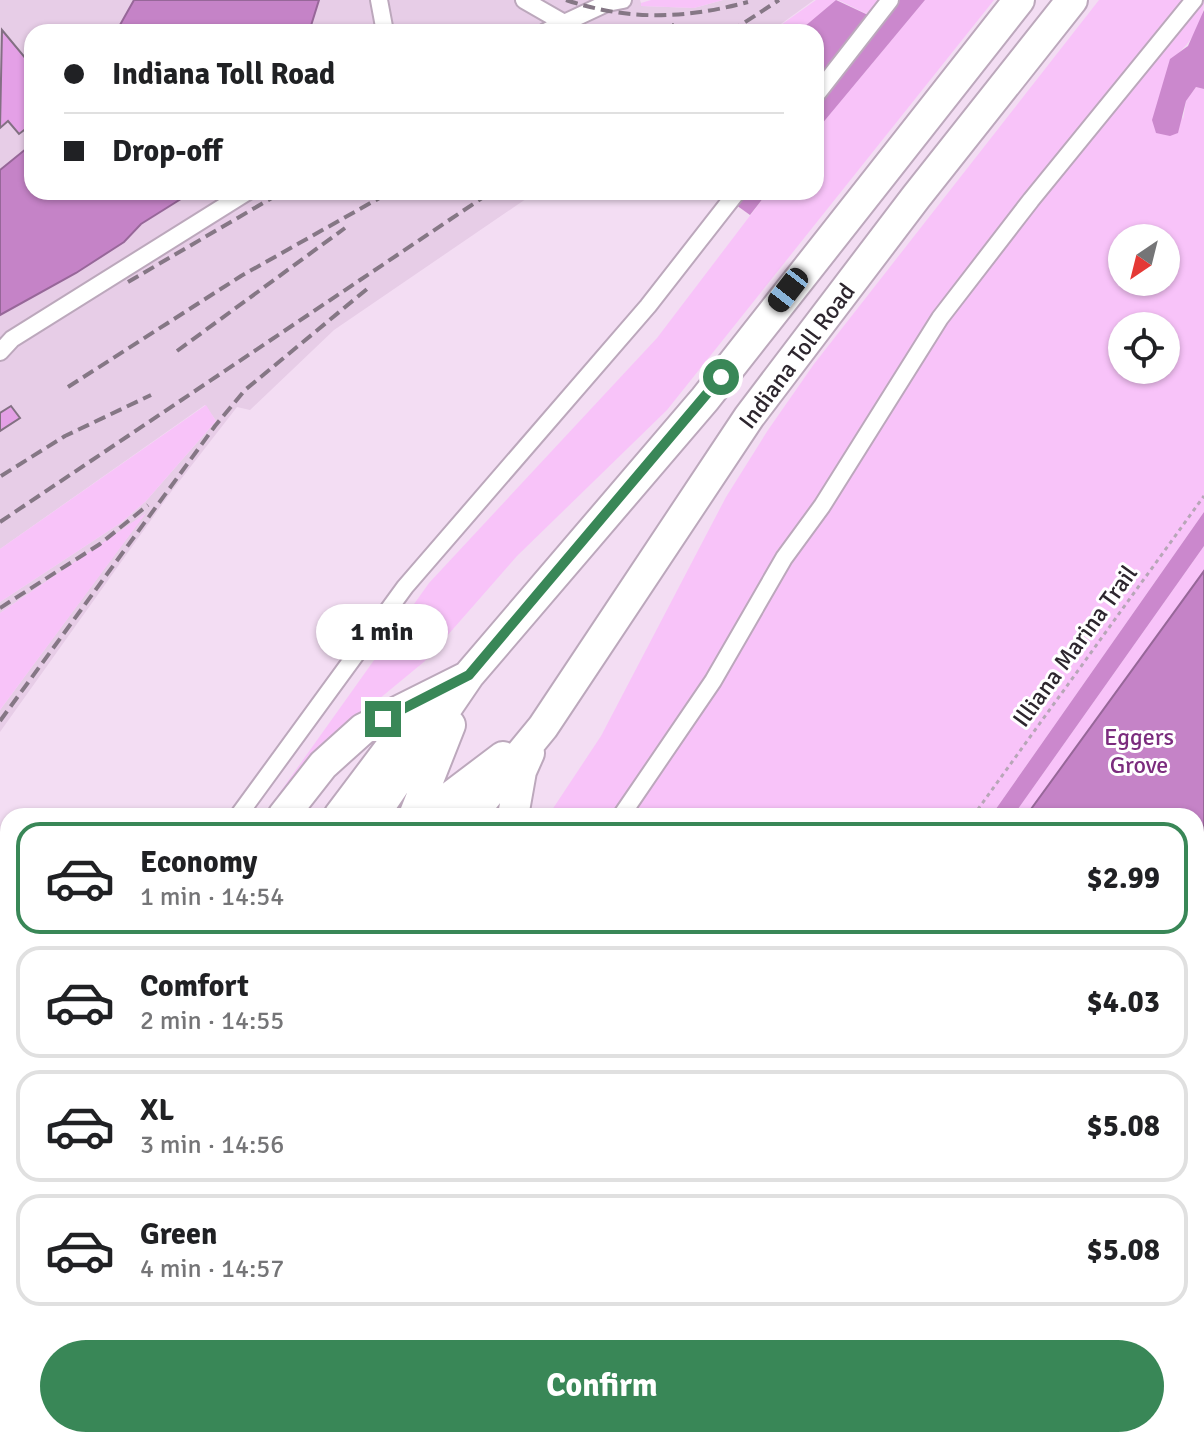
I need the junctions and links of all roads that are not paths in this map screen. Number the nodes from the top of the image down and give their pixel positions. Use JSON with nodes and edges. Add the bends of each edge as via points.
{"nodes":[{"id":1,"x":379,"y":0,"type":"edge"},
{"id":2,"x":524,"y":0,"type":"edge"},
{"id":3,"x":623,"y":0,"type":"edge"},
{"id":4,"x":890,"y":0,"type":"edge"},
{"id":5,"x":1019,"y":0,"type":"edge"},
{"id":6,"x":1072,"y":0,"type":"edge"},
{"id":7,"x":1194,"y":0,"type":"edge"},
{"id":8,"x":564,"y":23,"type":"joint"},
{"id":9,"x":384,"y":24,"type":"edge"},
{"id":10,"x":824,"y":85,"type":"edge"},
{"id":11,"x":234,"y":200,"type":"edge"},
{"id":12,"x":731,"y":200,"type":"edge"},
{"id":13,"x":0,"y":352,"type":"edge"},
{"id":14,"x":469,"y":675,"type":"junction"},
{"id":15,"x":431,"y":695,"type":"junction"},
{"id":16,"x":402,"y":708,"type":"junction"},
{"id":17,"x":538,"y":734,"type":"junction"},
{"id":18,"x":505,"y":802,"type":"edge"},
{"id":19,"x":244,"y":808,"type":"edge"},
{"id":20,"x":289,"y":808,"type":"edge"},
{"id":21,"x":311,"y":808,"type":"edge"},
{"id":22,"x":345,"y":808,"type":"edge"},
{"id":23,"x":378,"y":808,"type":"edge"},
{"id":24,"x":417,"y":808,"type":"edge"},
{"id":25,"x":436,"y":808,"type":"edge"},
{"id":26,"x":626,"y":808,"type":"edge"}],
"edges":[{"from":1,"to":9,"type":"street"},
{"from":2,"to":8,"type":"street"},
{"from":3,"to":8,"type":"street"},
{"from":4,"to":10,"type":"street"},
{"from":5,"to":14,"type":"highway","name":"Indiana Toll Road","via":[[705,399]]},
{"from":6,"to":17,"type":"highway","name":"Indiana Toll Road","via":[[749,417]]},
{"from":7,"to":26,"type":"street","via":[[940,318],[784,558],[713,681]]},
{"from":11,"to":13,"type":"street","via":[[12,339]]},
{"from":12,"to":19,"type":"street","via":[[648,306],[405,587]]},
{"from":14,"to":15,"type":"highway"},
{"from":14,"to":23,"type":"highway"},
{"from":14,"to":24,"type":"highway"},
{"from":15,"to":16,"type":"highway"},
{"from":15,"to":22,"type":"highway"},
{"from":16,"to":20,"type":"highway","via":[[363,729],[323,765]]},
{"from":16,"to":21,"type":"highway"},
{"from":17,"to":18,"type":"highway"},
{"from":17,"to":18,"type":"highway"},
{"from":17,"to":25,"type":"highway"}]}
